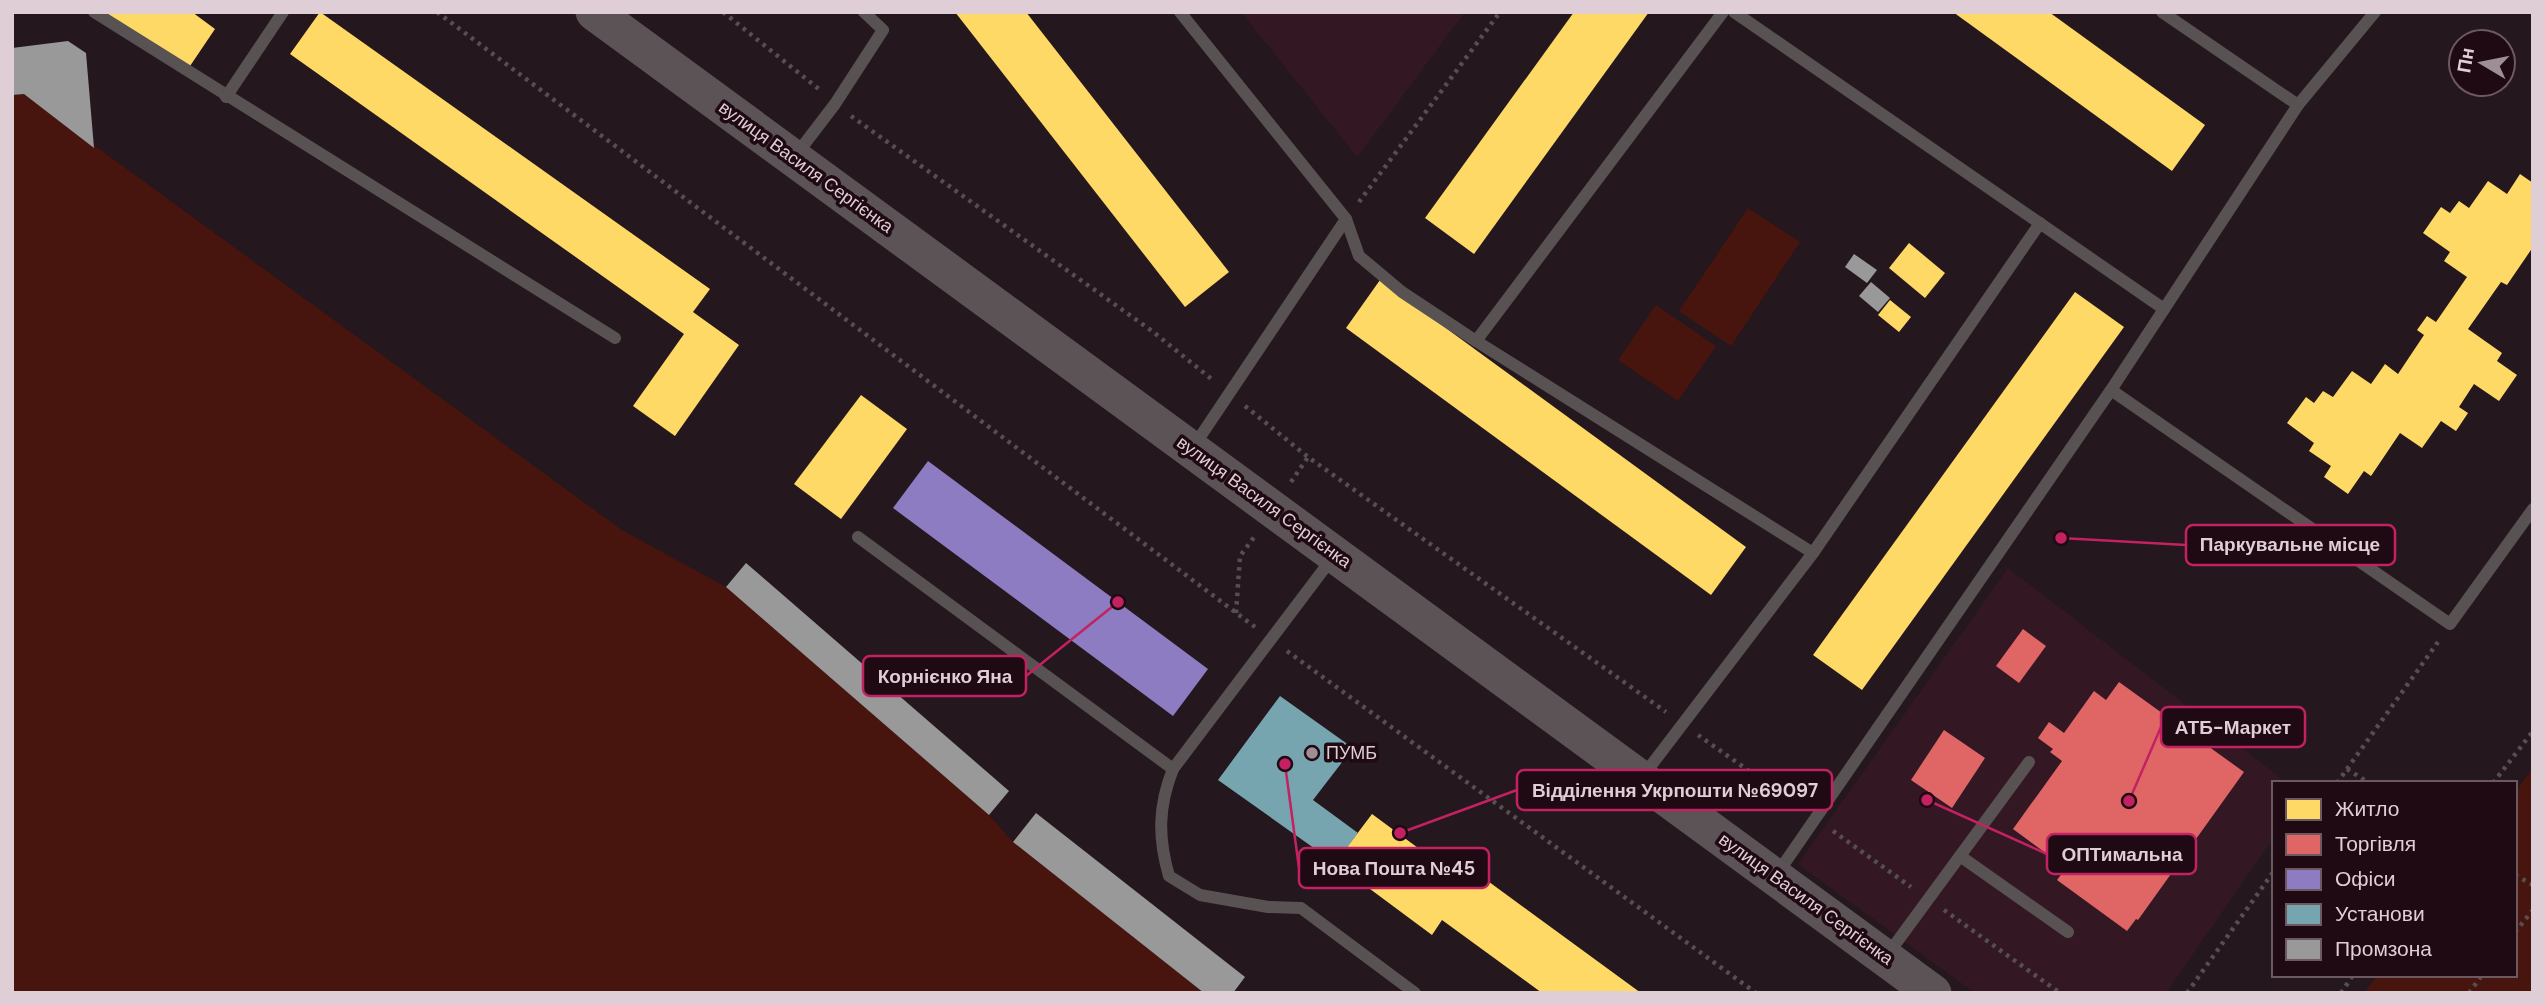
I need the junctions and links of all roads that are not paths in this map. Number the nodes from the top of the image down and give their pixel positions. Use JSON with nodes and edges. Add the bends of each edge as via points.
{"nodes":[{"id":1,"x":94,"y":12,"type":"edge"},
{"id":2,"x":283,"y":12,"type":"edge"},
{"id":3,"x":594,"y":12,"type":"edge"},
{"id":4,"x":864,"y":12,"type":"edge"},
{"id":5,"x":1180,"y":12,"type":"edge"},
{"id":6,"x":1723,"y":12,"type":"edge"},
{"id":7,"x":1734,"y":12,"type":"edge"},
{"id":8,"x":2162,"y":12,"type":"edge"},
{"id":9,"x":2375,"y":12,"type":"edge"},
{"id":10,"x":226,"y":97,"type":"junction"},
{"id":11,"x":2298,"y":105,"type":"junction"},
{"id":12,"x":794,"y":158,"type":"junction"},
{"id":13,"x":1346,"y":219,"type":"junction"},
{"id":14,"x":2040,"y":223,"type":"junction"},
{"id":15,"x":2164,"y":309,"type":"junction"},
{"id":16,"x":615,"y":338,"type":"dead end"},
{"id":17,"x":1476,"y":341,"type":"junction"},
{"id":18,"x":2111,"y":390,"type":"junction"},
{"id":19,"x":1192,"y":449,"type":"junction"},
{"id":20,"x":2533,"y":509,"type":"edge"},
{"id":21,"x":858,"y":537,"type":"dead end"},
{"id":22,"x":1813,"y":553,"type":"junction"},
{"id":23,"x":1335,"y":554,"type":"junction"},
{"id":24,"x":2029,"y":762,"type":"dead end"},
{"id":25,"x":1173,"y":769,"type":"junction"},
{"id":26,"x":1642,"y":778,"type":"junction"},
{"id":27,"x":1960,"y":856,"type":"junction"},
{"id":28,"x":1775,"y":877,"type":"junction"},
{"id":29,"x":2068,"y":932,"type":"dead end"},
{"id":30,"x":1885,"y":957,"type":"junction"},
{"id":31,"x":1415,"y":993,"type":"edge"},
{"id":32,"x":1933,"y":993,"type":"edge"}],
"edges":[{"from":1,"to":10,"type":"lane"},
{"from":2,"to":10,"type":"lane"},
{"from":3,"to":12,"type":"main road","name":"вулиця Василя Сергієнка"},
{"from":4,"to":12,"type":"lane","via":[[883,30]]},
{"from":5,"to":13,"type":"lane"},
{"from":6,"to":17,"type":"lane"},
{"from":7,"to":14,"type":"lane"},
{"from":8,"to":11,"type":"lane"},
{"from":9,"to":11,"type":"lane"},
{"from":10,"to":16,"type":"lane"},
{"from":11,"to":15,"type":"lane"},
{"from":12,"to":19,"type":"main road","name":"вулиця Василя Сергієнка"},
{"from":13,"to":17,"type":"lane","via":[[1359,256],[1402,292]]},
{"from":13,"to":19,"type":"lane"},
{"from":14,"to":15,"type":"lane"},
{"from":14,"to":22,"type":"lane"},
{"from":15,"to":18,"type":"lane"},
{"from":17,"to":22,"type":"lane"},
{"from":18,"to":20,"type":"lane","via":[[2451,624]]},
{"from":18,"to":28,"type":"lane"},
{"from":19,"to":23,"type":"main road","name":"вулиця Василя Сергієнка"},
{"from":21,"to":25,"type":"lane"},
{"from":22,"to":26,"type":"lane"},
{"from":23,"to":25,"type":"lane"},
{"from":23,"to":26,"type":"main road","name":"вулиця Василя Сергієнка"},
{"from":24,"to":27,"type":"lane"},
{"from":25,"to":31,"type":"lane","via":[[1159,824],[1169,876],[1200,895],[1268,908],[1301,908]]},
{"from":26,"to":28,"type":"main road","name":"вулиця Василя Сергієнка"},
{"from":27,"to":29,"type":"lane"},
{"from":27,"to":30,"type":"lane"},
{"from":28,"to":30,"type":"main road","name":"вулиця Василя Сергієнка"},
{"from":30,"to":32,"type":"main road","name":"вулиця Василя Сергієнка"}]}
